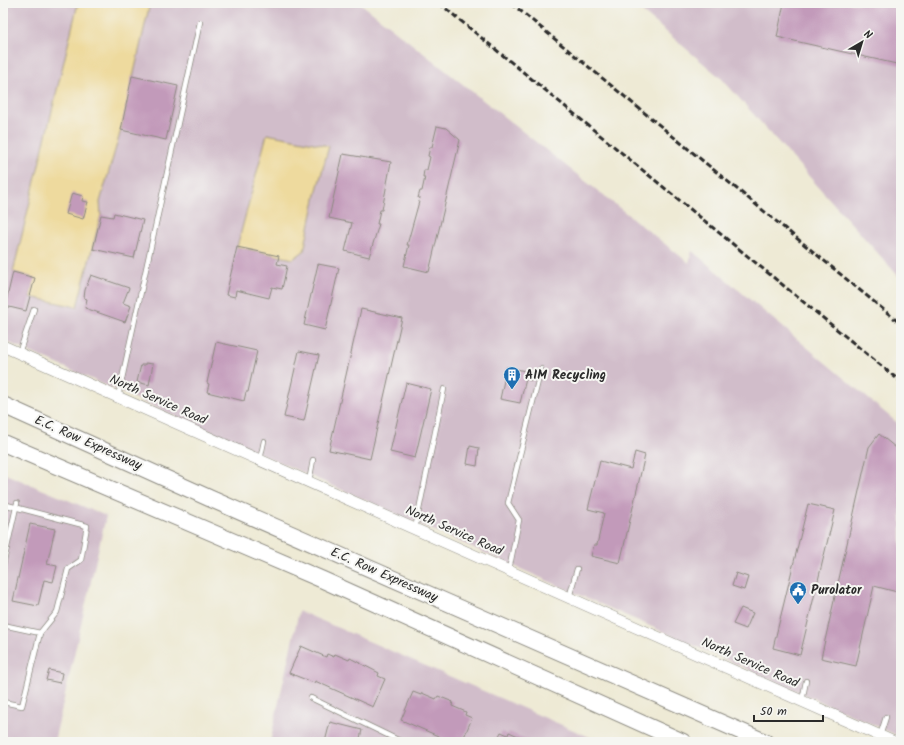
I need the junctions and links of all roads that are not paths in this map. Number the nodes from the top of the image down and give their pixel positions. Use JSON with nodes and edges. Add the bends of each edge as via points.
{"nodes":[{"id":1,"x":200,"y":22,"type":"dead end"},
{"id":2,"x":34,"y":309,"type":"dead end"},
{"id":3,"x":3,"y":346,"type":"edge"},
{"id":4,"x":19,"y":353,"type":"junction"},
{"id":5,"x":541,"y":369,"type":"dead end"},
{"id":6,"x":444,"y":389,"type":"dead end"},
{"id":7,"x":118,"y":397,"type":"junction"},
{"id":8,"x":3,"y":405,"type":"edge"},
{"id":9,"x":264,"y":441,"type":"dead end"},
{"id":10,"x":3,"y":443,"type":"edge"},
{"id":11,"x":260,"y":460,"type":"junction"},
{"id":12,"x":314,"y":460,"type":"dead end"},
{"id":13,"x":308,"y":482,"type":"junction"},
{"id":14,"x":3,"y":504,"type":"edge"},
{"id":15,"x":17,"y":506,"type":"junction"},
{"id":16,"x":415,"y":529,"type":"junction"},
{"id":17,"x":3,"y":566,"type":"edge"},
{"id":18,"x":577,"y":569,"type":"dead end"},
{"id":19,"x":509,"y":571,"type":"junction"},
{"id":20,"x":569,"y":598,"type":"junction"},
{"id":21,"x":3,"y":625,"type":"edge"},
{"id":22,"x":40,"y":634,"type":"junction"},
{"id":23,"x":806,"y":681,"type":"dead end"},
{"id":24,"x":311,"y":698,"type":"dead end"},
{"id":25,"x":802,"y":701,"type":"junction"},
{"id":26,"x":3,"y":702,"type":"edge"},
{"id":27,"x":886,"y":717,"type":"dead end"},
{"id":28,"x":880,"y":736,"type":"junction"},
{"id":29,"x":402,"y":742,"type":"edge"},
{"id":30,"x":683,"y":742,"type":"edge"},
{"id":31,"x":765,"y":742,"type":"edge"},
{"id":32,"x":894,"y":742,"type":"edge"}],
"edges":[{"from":1,"to":7,"type":"lane"},
{"from":2,"to":4,"type":"lane"},
{"from":3,"to":4,"type":"street","name":"North Service Road"},
{"from":4,"to":7,"type":"street","name":"North Service Road"},
{"from":5,"to":19,"type":"lane","via":[[508,503],[519,520]]},
{"from":6,"to":16,"type":"lane"},
{"from":7,"to":11,"type":"street","name":"North Service Road"},
{"from":8,"to":31,"type":"highway","name":"E.C. Row Expressway"},
{"from":9,"to":11,"type":"lane"},
{"from":10,"to":30,"type":"highway","via":[[323,580]]},
{"from":11,"to":13,"type":"street","name":"North Service Road"},
{"from":12,"to":13,"type":"lane"},
{"from":13,"to":16,"type":"street","name":"North Service Road"},
{"from":14,"to":15,"type":"lane"},
{"from":15,"to":17,"type":"lane"},
{"from":15,"to":22,"type":"lane","via":[[87,526],[81,560],[68,569],[57,612]]},
{"from":16,"to":19,"type":"street","name":"North Service Road"},
{"from":18,"to":20,"type":"lane"},
{"from":19,"to":20,"type":"street","name":"North Service Road"},
{"from":20,"to":25,"type":"street","name":"North Service Road"},
{"from":21,"to":22,"type":"lane"},
{"from":22,"to":26,"type":"lane","via":[[22,706]]},
{"from":23,"to":25,"type":"lane"},
{"from":24,"to":29,"type":"lane"},
{"from":25,"to":28,"type":"street","name":"North Service Road"},
{"from":27,"to":28,"type":"lane"},
{"from":28,"to":32,"type":"street","name":"North Service Road"}]}
